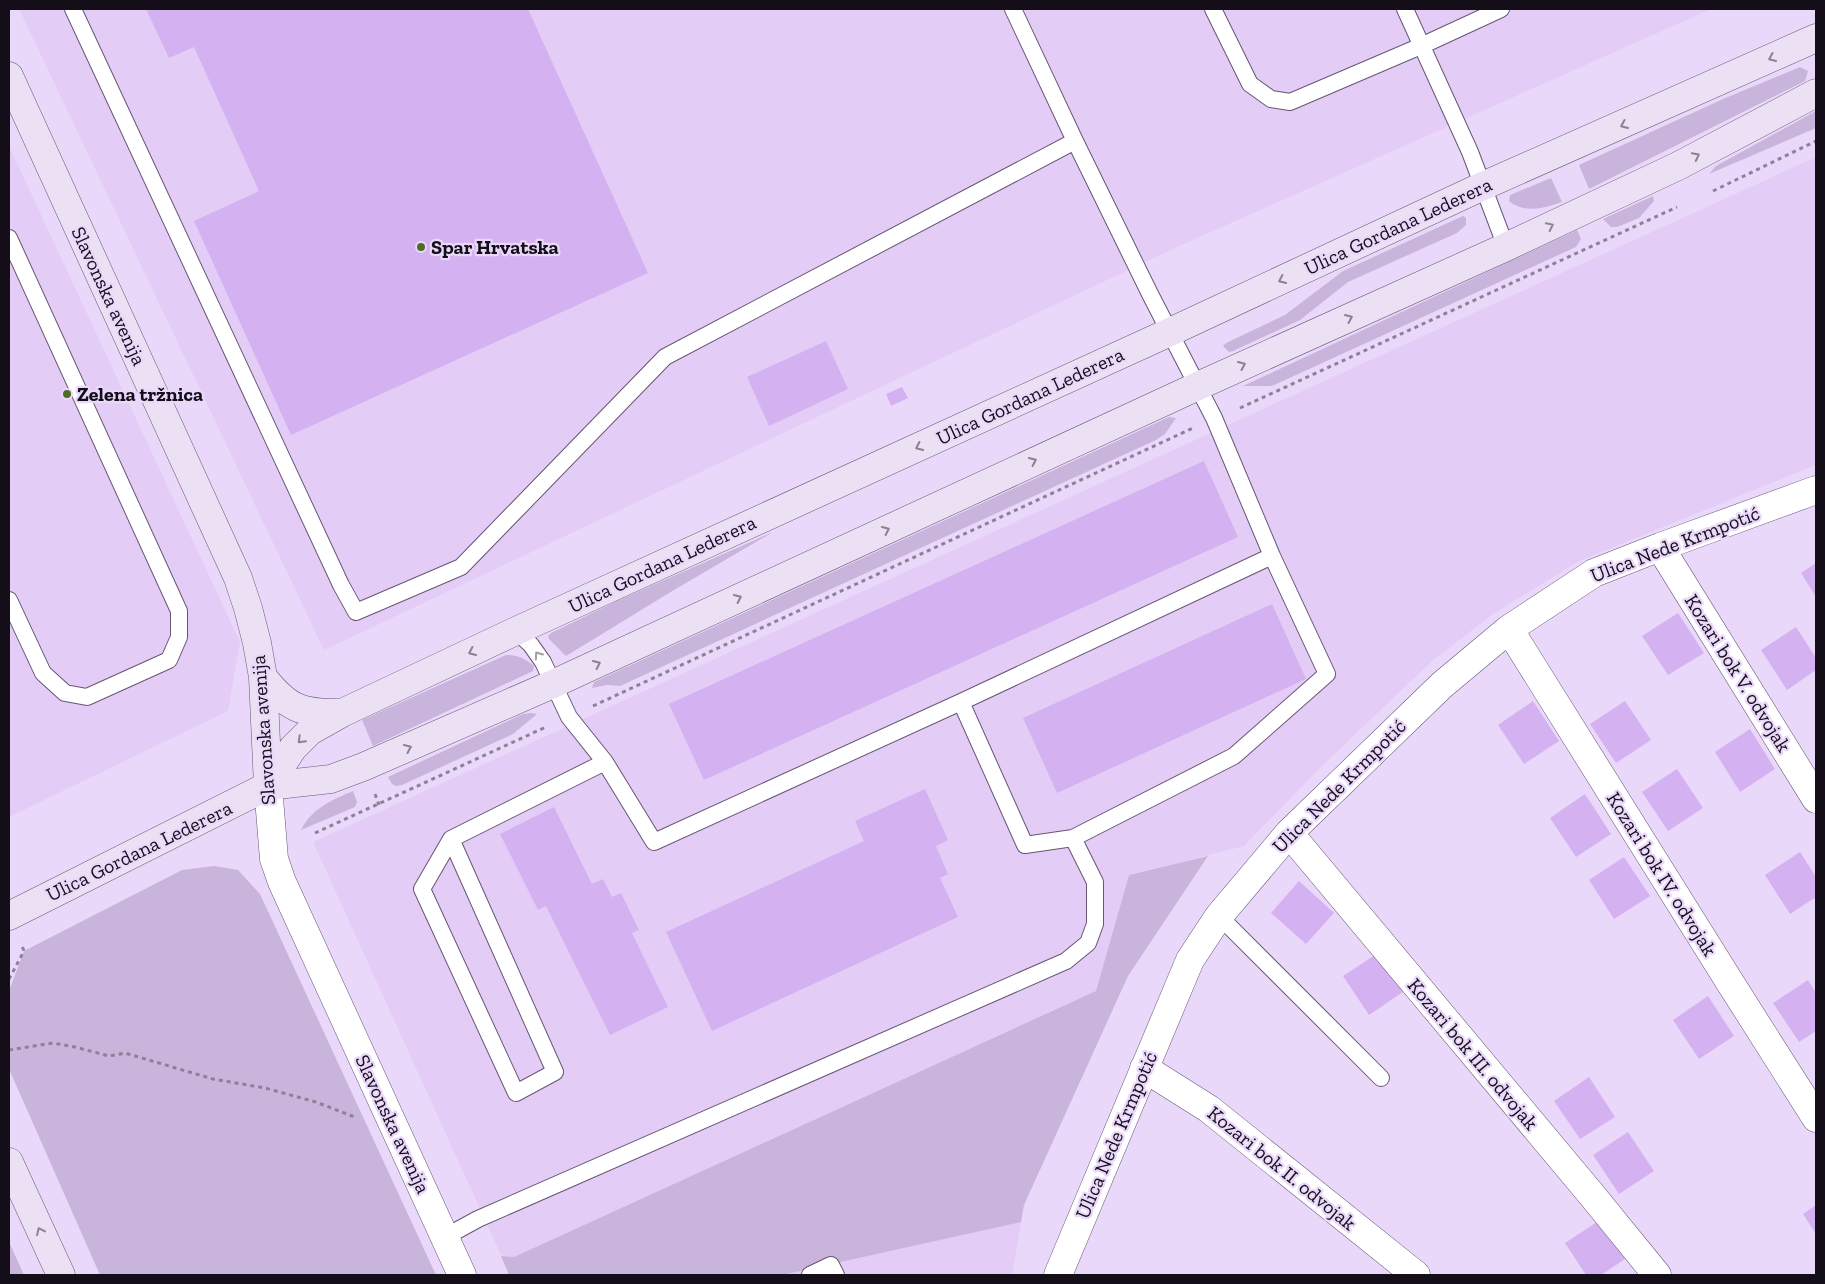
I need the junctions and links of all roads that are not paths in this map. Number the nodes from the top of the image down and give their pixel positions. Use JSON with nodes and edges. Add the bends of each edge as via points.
{"nodes":[{"id":1,"x":73,"y":9,"type":"edge"},
{"id":2,"x":1013,"y":9,"type":"edge"},
{"id":3,"x":1213,"y":9,"type":"edge"},
{"id":4,"x":1405,"y":9,"type":"edge"},
{"id":5,"x":1501,"y":9,"type":"edge"},
{"id":6,"x":1816,"y":38,"type":"edge"},
{"id":7,"x":1421,"y":46,"type":"junction"},
{"id":8,"x":9,"y":76,"type":"edge"},
{"id":9,"x":1816,"y":93,"type":"edge"},
{"id":10,"x":1075,"y":141,"type":"junction"},
{"id":11,"x":1483,"y":186,"type":"junction"},
{"id":12,"x":9,"y":238,"type":"edge"},
{"id":13,"x":1506,"y":247,"type":"junction"},
{"id":14,"x":1170,"y":332,"type":"junction"},
{"id":15,"x":1198,"y":386,"type":"junction"},
{"id":16,"x":1816,"y":490,"type":"edge"},
{"id":17,"x":1660,"y":546,"type":"junction"},
{"id":18,"x":1272,"y":556,"type":"junction"},
{"id":19,"x":9,"y":600,"type":"edge"},
{"id":20,"x":1509,"y":628,"type":"junction"},
{"id":21,"x":516,"y":631,"type":"junction"},
{"id":22,"x":263,"y":677,"type":"junction"},
{"id":23,"x":553,"y":684,"type":"junction"},
{"id":24,"x":961,"y":702,"type":"junction"},
{"id":25,"x":342,"y":713,"type":"junction"},
{"id":26,"x":605,"y":762,"type":"junction"},
{"id":27,"x":268,"y":786,"type":"junction"},
{"id":28,"x":1816,"y":799,"type":"edge"},
{"id":29,"x":1289,"y":833,"type":"junction"},
{"id":30,"x":1073,"y":838,"type":"junction"},
{"id":31,"x":451,"y":839,"type":"junction"},
{"id":32,"x":9,"y":916,"type":"edge"},
{"id":33,"x":1219,"y":916,"type":"junction"},
{"id":34,"x":1144,"y":1068,"type":"junction"},
{"id":35,"x":1381,"y":1078,"type":"dead end"},
{"id":36,"x":1816,"y":1118,"type":"edge"},
{"id":37,"x":9,"y":1162,"type":"edge"},
{"id":38,"x":445,"y":1237,"type":"junction"},
{"id":39,"x":1067,"y":1272,"type":"edge"},
{"id":40,"x":61,"y":1275,"type":"edge"},
{"id":41,"x":462,"y":1275,"type":"edge"},
{"id":42,"x":810,"y":1275,"type":"edge"},
{"id":43,"x":836,"y":1275,"type":"edge"},
{"id":44,"x":1416,"y":1275,"type":"edge"},
{"id":45,"x":1657,"y":1275,"type":"edge"}],
"edges":[{"from":1,"to":10,"type":"lane","via":[[356,612],[461,567],[665,357]]},
{"from":2,"to":10,"type":"lane"},
{"from":3,"to":7,"type":"lane","via":[[1250,84],[1271,99],[1290,102]]},
{"from":4,"to":7,"type":"lane"},
{"from":5,"to":7,"type":"lane"},
{"from":6,"to":11,"type":"street","name":"Ulica Gordana Lederera","one_way":true},
{"from":7,"to":11,"type":"lane"},
{"from":8,"to":22,"type":"street","name":"Slavonska avenija","via":[[238,578]]},
{"from":13,"to":9,"type":"street","name":"Ulica Gordana Lederera","one_way":true,"via":[[1678,166]]},
{"from":10,"to":14,"type":"lane"},
{"from":11,"to":13,"type":"lane"},
{"from":11,"to":14,"type":"street","name":"Ulica Gordana Lederera","one_way":true},
{"from":12,"to":19,"type":"lane","via":[[179,611],[179,637],[169,660],[87,697],[65,693],[43,673]]},
{"from":15,"to":13,"type":"street","name":"Ulica Gordana Lederera","one_way":true},
{"from":14,"to":15,"type":"lane"},
{"from":14,"to":21,"type":"street","name":"Ulica Gordana Lederera","one_way":true},
{"from":15,"to":18,"type":"lane"},
{"from":23,"to":15,"type":"street","name":"Ulica Gordana Lederera","one_way":true},
{"from":16,"to":17,"type":"street","name":"Ulica Nede Krmpotić"},
{"from":17,"to":20,"type":"street","name":"Ulica Nede Krmpotić","via":[[1594,573]]},
{"from":17,"to":28,"type":"street","name":"Kozari bok V. odvojak"},
{"from":18,"to":24,"type":"lane"},
{"from":18,"to":30,"type":"lane","via":[[1327,674],[1234,756]]},
{"from":20,"to":29,"type":"street","name":"Ulica Nede Krmpotić","via":[[1442,685]]},
{"from":20,"to":36,"type":"street","name":"Kozari bok IV. odvojak"},
{"from":23,"to":21,"type":"lane","one_way":true,"via":[[543,662]]},
{"from":21,"to":25,"type":"street","name":"Ulica Gordana Lederera","one_way":true},
{"from":22,"to":25,"type":"street","via":[[279,697],[305,711]]},
{"from":22,"to":27,"type":"street","name":"Slavonska avenija"},
{"from":23,"to":26,"type":"lane","via":[[569,717]]},
{"from":27,"to":23,"type":"street","name":"Ulica Gordana Lederera","one_way":true,"via":[[339,776]]},
{"from":24,"to":26,"type":"lane","via":[[654,842]]},
{"from":24,"to":30,"type":"lane","via":[[1025,845]]},
{"from":25,"to":27,"type":"street","name":"Ulica Gordana Lederera","one_way":true,"via":[[310,731],[293,748]]},
{"from":26,"to":31,"type":"lane"},
{"from":27,"to":32,"type":"street","name":"Ulica Gordana Lederera"},
{"from":27,"to":38,"type":"street","name":"Slavonska avenija","via":[[274,859],[282,882]]},
{"from":29,"to":33,"type":"street","name":"Ulica Nede Krmpotić"},
{"from":29,"to":45,"type":"street","name":"Kozari bok III. odvojak"},
{"from":30,"to":38,"type":"lane","via":[[1095,882],[1095,924],[1088,943],[1066,961],[487,1215]]},
{"from":31,"to":31,"type":"lane","via":[[422,889],[516,1093],[555,1072]]},
{"from":33,"to":34,"type":"street","name":"Ulica Nede Krmpotić","via":[[1190,960]]},
{"from":33,"to":35,"type":"lane"},
{"from":34,"to":39,"type":"street","name":"Ulica Nede Krmpotić"},
{"from":34,"to":44,"type":"street","name":"Kozari bok II. odvojak","via":[[1209,1109]]},
{"from":40,"to":37,"type":"street","one_way":true},
{"from":38,"to":41,"type":"street","name":"Slavonska avenija"},
{"from":42,"to":43,"type":"lane","via":[[831,1265]]}]}
